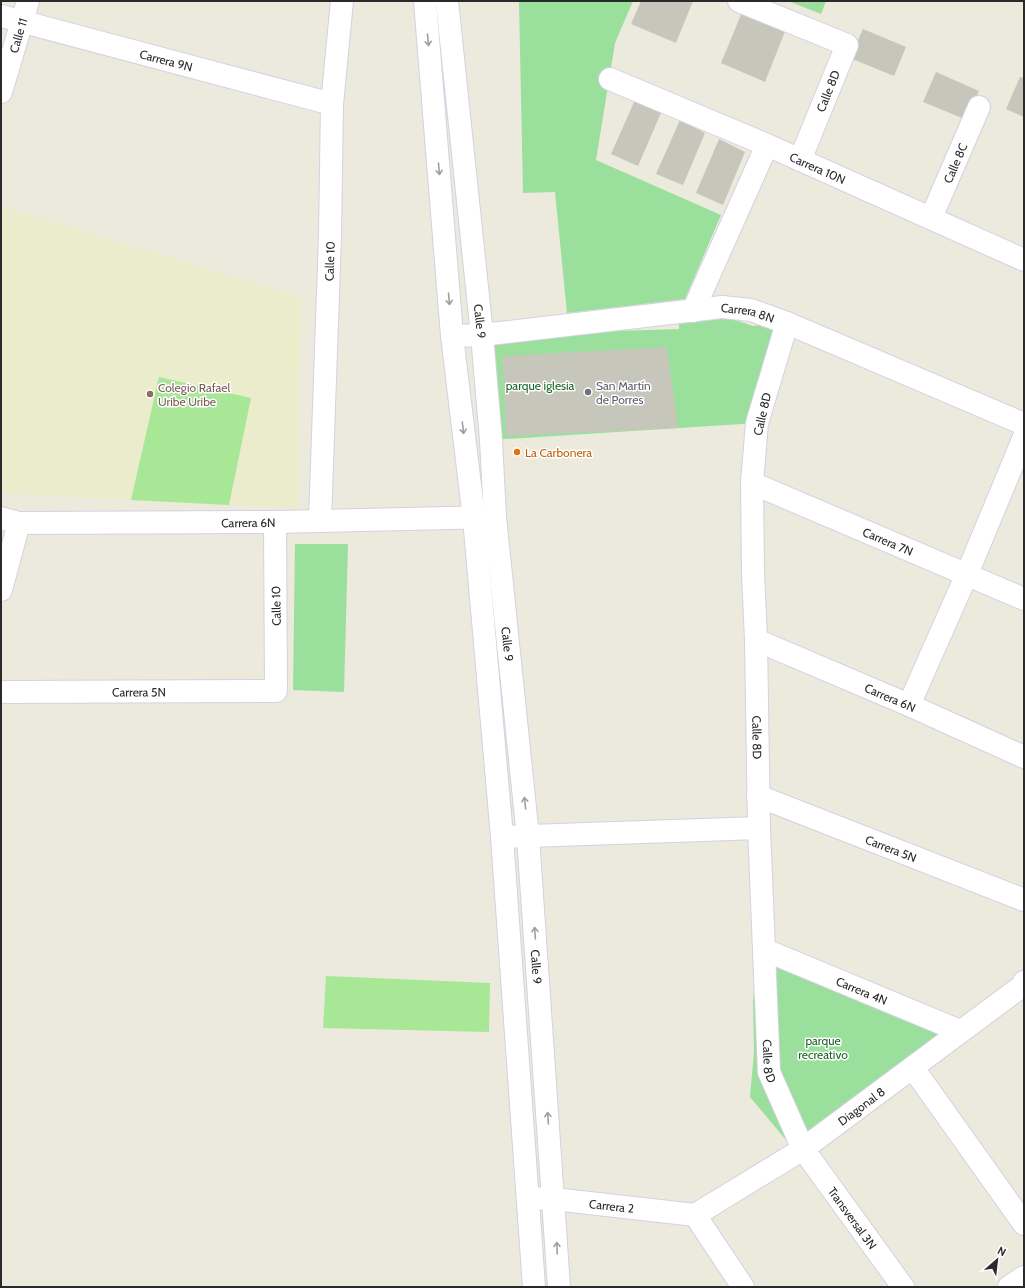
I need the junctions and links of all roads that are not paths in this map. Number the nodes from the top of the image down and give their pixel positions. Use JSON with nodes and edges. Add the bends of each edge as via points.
{"nodes":[{"id":1,"x":28,"y":1,"type":"edge"},
{"id":2,"x":342,"y":1,"type":"edge"},
{"id":3,"x":425,"y":1,"type":"edge"},
{"id":4,"x":447,"y":1,"type":"edge"},
{"id":5,"x":739,"y":1,"type":"edge"},
{"id":6,"x":1,"y":16,"type":"edge"},
{"id":7,"x":22,"y":22,"type":"junction"},
{"id":8,"x":610,"y":79,"type":"dead end"},
{"id":9,"x":1,"y":92,"type":"edge"},
{"id":10,"x":332,"y":104,"type":"junction"},
{"id":11,"x":979,"y":107,"type":"dead end"},
{"id":12,"x":767,"y":145,"type":"junction"},
{"id":13,"x":800,"y":160,"type":"junction"},
{"id":14,"x":931,"y":218,"type":"junction"},
{"id":15,"x":1024,"y":260,"type":"edge"},
{"id":16,"x":693,"y":311,"type":"junction"},
{"id":17,"x":787,"y":324,"type":"junction"},
{"id":18,"x":482,"y":335,"type":"junction"},
{"id":19,"x":452,"y":336,"type":"junction"},
{"id":20,"x":1024,"y":424,"type":"edge"},
{"id":21,"x":1024,"y":437,"type":"edge"},
{"id":22,"x":752,"y":483,"type":"junction"},
{"id":23,"x":496,"y":517,"type":"junction"},
{"id":24,"x":474,"y":518,"type":"junction"},
{"id":25,"x":10,"y":521,"type":"edge"},
{"id":26,"x":320,"y":521,"type":"junction"},
{"id":27,"x":275,"y":522,"type":"junction"},
{"id":28,"x":967,"y":574,"type":"junction"},
{"id":29,"x":1,"y":590,"type":"edge"},
{"id":30,"x":1024,"y":599,"type":"edge"},
{"id":31,"x":756,"y":640,"type":"junction"},
{"id":32,"x":276,"y":691,"type":"joint"},
{"id":33,"x":1,"y":692,"type":"edge"},
{"id":34,"x":909,"y":705,"type":"junction"},
{"id":35,"x":1024,"y":757,"type":"edge"},
{"id":36,"x":758,"y":796,"type":"junction"},
{"id":37,"x":759,"y":828,"type":"junction"},
{"id":38,"x":502,"y":837,"type":"junction"},
{"id":39,"x":528,"y":837,"type":"junction"},
{"id":40,"x":1024,"y":900,"type":"edge"},
{"id":41,"x":765,"y":950,"type":"junction"},
{"id":42,"x":1023,"y":986,"type":"edge"},
{"id":43,"x":960,"y":1031,"type":"junction"},
{"id":44,"x":912,"y":1068,"type":"junction"},
{"id":45,"x":803,"y":1149,"type":"junction"},
{"id":46,"x":529,"y":1198,"type":"junction"},
{"id":47,"x":554,"y":1199,"type":"junction"},
{"id":48,"x":695,"y":1215,"type":"junction"},
{"id":49,"x":1024,"y":1224,"type":"edge"},
{"id":50,"x":1024,"y":1277,"type":"edge"},
{"id":51,"x":534,"y":1287,"type":"edge"},
{"id":52,"x":559,"y":1287,"type":"edge"},
{"id":53,"x":743,"y":1287,"type":"edge"},
{"id":54,"x":903,"y":1287,"type":"edge"},
{"id":55,"x":1009,"y":1287,"type":"edge"}],
"edges":[{"from":1,"to":7,"type":"street","name":"Calle 11"},
{"from":2,"to":10,"type":"street","name":"Calle 10"},
{"from":3,"to":19,"type":"street","name":"Calle 9","one_way":true},
{"from":4,"to":18,"type":"street","name":"Calle 9"},
{"from":5,"to":13,"type":"street","name":"Calle 8D","via":[[847,45]]},
{"from":6,"to":7,"type":"street","name":"Carrera 9N"},
{"from":7,"to":9,"type":"street","name":"Calle 11"},
{"from":7,"to":10,"type":"street","name":"Carrera 9N"},
{"from":8,"to":12,"type":"street","name":"Carrera 10N"},
{"from":10,"to":26,"type":"street","name":"Calle 10"},
{"from":11,"to":14,"type":"street","name":"Calle 8C"},
{"from":12,"to":13,"type":"street","name":"Carrera 10N"},
{"from":12,"to":16,"type":"street"},
{"from":13,"to":14,"type":"street","name":"Carrera 10N"},
{"from":14,"to":15,"type":"street","name":"Carrera 10N"},
{"from":16,"to":17,"type":"street","name":"Carrera 8N","via":[[722,306],[750,310]]},
{"from":16,"to":18,"type":"street","name":"Carrera 8N"},
{"from":17,"to":20,"type":"street","name":"Carrera 8N"},
{"from":17,"to":22,"type":"street","name":"Calle 8D","via":[[757,423]]},
{"from":18,"to":19,"type":"street","name":"Carrera 8N"},
{"from":18,"to":23,"type":"street","name":"Calle 9"},
{"from":19,"to":24,"type":"street","name":"Calle 9","one_way":true},
{"from":21,"to":28,"type":"street"},
{"from":22,"to":28,"type":"street","name":"Carrera 7N"},
{"from":22,"to":31,"type":"street","name":"Calle 8D"},
{"from":23,"to":24,"type":"street","name":"Carrera 6N"},
{"from":39,"to":23,"type":"street","name":"Calle 9","one_way":true},
{"from":24,"to":26,"type":"street","name":"Carrera 6N"},
{"from":24,"to":38,"type":"street","name":"Calle 9"},
{"from":25,"to":27,"type":"street","name":"Carrera 6N"},
{"from":25,"to":29,"type":"street"},
{"from":26,"to":27,"type":"street","name":"Carrera 6N"},
{"from":27,"to":32,"type":"street","name":"Calle 10"},
{"from":28,"to":30,"type":"street","name":"Carrera 7N"},
{"from":28,"to":34,"type":"street"},
{"from":31,"to":34,"type":"street","name":"Carrera 6N"},
{"from":31,"to":36,"type":"street","name":"Calle 8D"},
{"from":32,"to":33,"type":"street","name":"Carrera 5N"},
{"from":34,"to":35,"type":"street","name":"Carrera 6N"},
{"from":36,"to":37,"type":"street","name":"Calle 8D"},
{"from":36,"to":40,"type":"street","name":"Carrera 5N"},
{"from":37,"to":39,"type":"street"},
{"from":37,"to":41,"type":"street","name":"Calle 8D"},
{"from":38,"to":39,"type":"street"},
{"from":38,"to":46,"type":"street","name":"Calle 9"},
{"from":47,"to":39,"type":"street","name":"Calle 9","one_way":true},
{"from":41,"to":43,"type":"street","name":"Carrera 4N"},
{"from":41,"to":45,"type":"street","name":"Calle 8D","via":[[769,1072]]},
{"from":42,"to":43,"type":"street","name":"Diagonal 8"},
{"from":43,"to":44,"type":"street","name":"Diagonal 8"},
{"from":44,"to":45,"type":"street","name":"Diagonal 8"},
{"from":44,"to":49,"type":"street"},
{"from":45,"to":48,"type":"street","name":"Diagonal 8"},
{"from":45,"to":54,"type":"street","name":"Transversal 3N"},
{"from":46,"to":47,"type":"street","name":"Carrera 2"},
{"from":46,"to":51,"type":"street","name":"Calle 9"},
{"from":47,"to":48,"type":"street","name":"Carrera 2"},
{"from":52,"to":47,"type":"street","name":"Calle 9","one_way":true},
{"from":48,"to":53,"type":"street"},
{"from":50,"to":55,"type":"street"}]}
